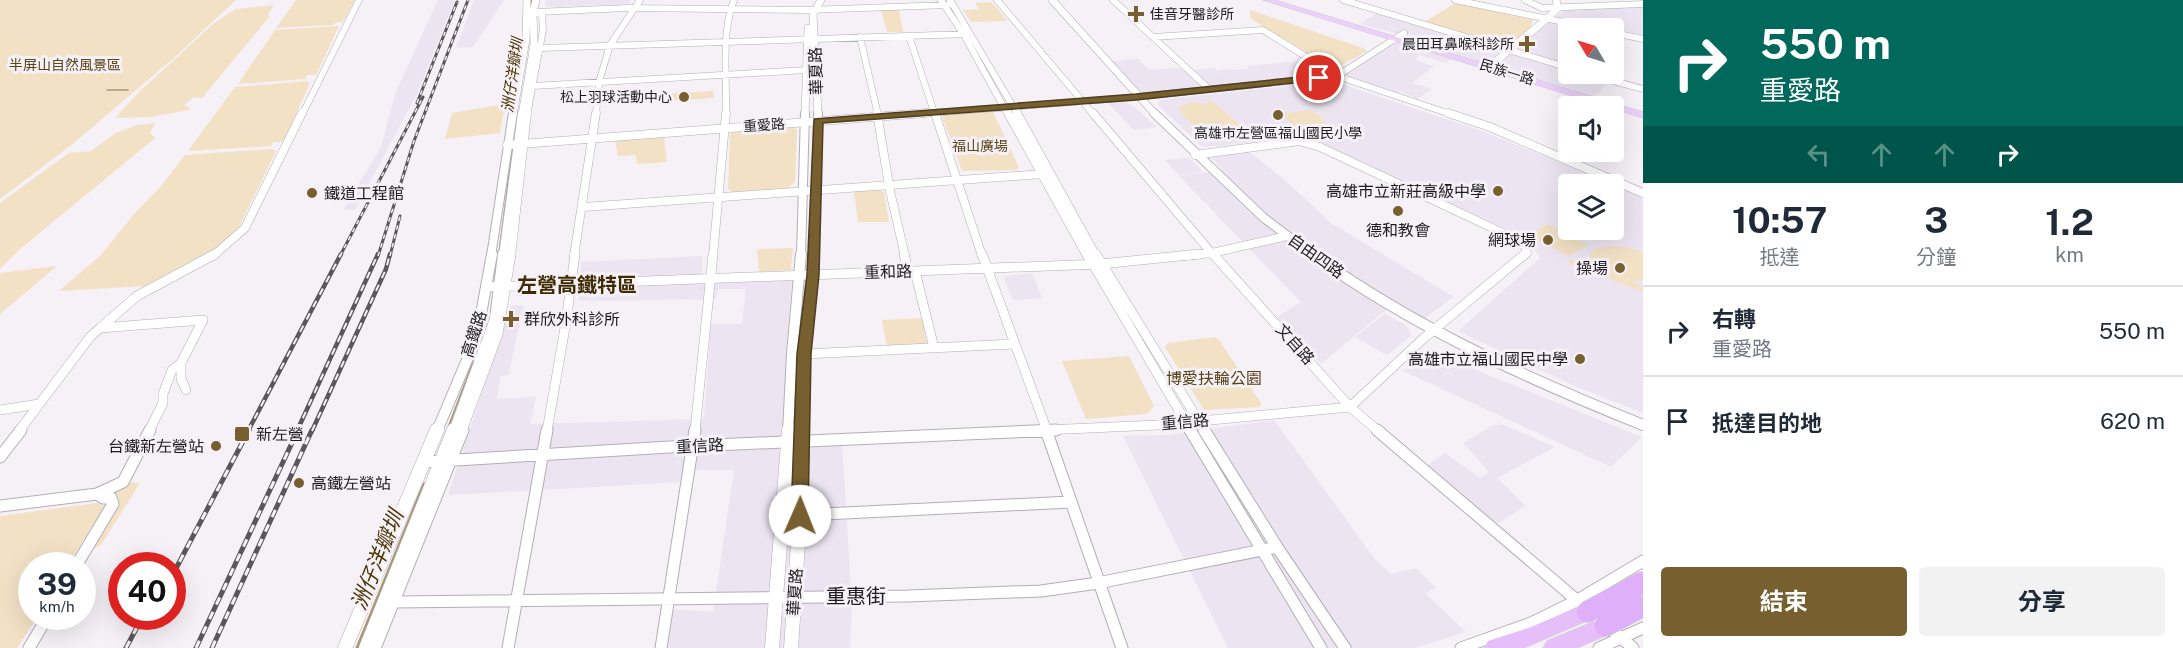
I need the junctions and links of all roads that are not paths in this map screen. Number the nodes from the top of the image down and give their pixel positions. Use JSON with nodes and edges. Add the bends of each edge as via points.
{"nodes":[{"id":1,"x":359,"y":0,"type":"edge"},
{"id":2,"x":527,"y":0,"type":"edge"},
{"id":3,"x":536,"y":0,"type":"edge"},
{"id":4,"x":640,"y":0,"type":"edge"},
{"id":5,"x":734,"y":0,"type":"edge"},
{"id":6,"x":813,"y":0,"type":"edge"},
{"id":7,"x":821,"y":0,"type":"edge"},
{"id":8,"x":998,"y":0,"type":"edge"},
{"id":9,"x":1052,"y":0,"type":"edge"},
{"id":10,"x":1113,"y":0,"type":"edge"},
{"id":11,"x":1267,"y":0,"type":"edge"},
{"id":12,"x":1275,"y":0,"type":"edge"},
{"id":13,"x":1285,"y":0,"type":"edge"},
{"id":14,"x":1294,"y":0,"type":"edge"},
{"id":15,"x":1343,"y":0,"type":"edge"},
{"id":16,"x":1455,"y":0,"type":"edge"},
{"id":17,"x":1525,"y":0,"type":"edge"},
{"id":18,"x":947,"y":2,"type":"edge"},
{"id":19,"x":1557,"y":4,"type":"edge"},
{"id":20,"x":1643,"y":4,"type":"edge"},
{"id":21,"x":634,"y":8,"type":"junction"},
{"id":22,"x":730,"y":10,"type":"junction"},
{"id":23,"x":811,"y":10,"type":"junction"},
{"id":24,"x":533,"y":12,"type":"junction"},
{"id":25,"x":524,"y":13,"type":"junction"},
{"id":26,"x":1546,"y":19,"type":"junction"},
{"id":27,"x":1558,"y":21,"type":"edge"},
{"id":28,"x":964,"y":34,"type":"junction"},
{"id":29,"x":972,"y":34,"type":"junction"},
{"id":30,"x":1624,"y":35,"type":"edge"},
{"id":31,"x":909,"y":36,"type":"junction"},
{"id":32,"x":1401,"y":36,"type":"junction"},
{"id":33,"x":860,"y":37,"type":"junction"},
{"id":34,"x":1153,"y":37,"type":"junction"},
{"id":35,"x":812,"y":38,"type":"junction"},
{"id":36,"x":1643,"y":39,"type":"edge"},
{"id":37,"x":726,"y":41,"type":"junction"},
{"id":38,"x":610,"y":45,"type":"junction"},
{"id":39,"x":541,"y":48,"type":"junction"},
{"id":40,"x":1510,"y":50,"type":"junction"},
{"id":41,"x":1493,"y":64,"type":"junction"},
{"id":42,"x":1558,"y":65,"type":"edge"},
{"id":43,"x":807,"y":70,"type":"junction"},
{"id":44,"x":726,"y":74,"type":"junction"},
{"id":45,"x":1337,"y":76,"type":"junction"},
{"id":46,"x":599,"y":82,"type":"junction"},
{"id":47,"x":1624,"y":84,"type":"edge"},
{"id":48,"x":532,"y":86,"type":"junction"},
{"id":49,"x":1209,"y":89,"type":"junction"},
{"id":50,"x":1643,"y":89,"type":"edge"},
{"id":51,"x":1136,"y":97,"type":"junction"},
{"id":52,"x":1085,"y":101,"type":"junction"},
{"id":53,"x":1013,"y":105,"type":"junction"},
{"id":54,"x":1003,"y":106,"type":"junction"},
{"id":55,"x":935,"y":111,"type":"junction"},
{"id":56,"x":1643,"y":111,"type":"edge"},
{"id":57,"x":878,"y":116,"type":"junction"},
{"id":58,"x":818,"y":121,"type":"junction"},
{"id":59,"x":807,"y":122,"type":"junction"},
{"id":60,"x":726,"y":128,"type":"junction"},
{"id":61,"x":594,"y":138,"type":"junction"},
{"id":62,"x":515,"y":144,"type":"junction"},
{"id":63,"x":1195,"y":155,"type":"junction"},
{"id":64,"x":1051,"y":173,"type":"junction"},
{"id":65,"x":1040,"y":175,"type":"junction"},
{"id":66,"x":958,"y":181,"type":"junction"},
{"id":67,"x":889,"y":185,"type":"junction"},
{"id":68,"x":810,"y":190,"type":"junction"},
{"id":69,"x":1643,"y":193,"type":"edge"},
{"id":70,"x":718,"y":197,"type":"junction"},
{"id":71,"x":584,"y":207,"type":"junction"},
{"id":72,"x":1287,"y":236,"type":"junction"},
{"id":73,"x":1212,"y":253,"type":"junction"},
{"id":74,"x":1096,"y":264,"type":"junction"},
{"id":75,"x":986,"y":267,"type":"junction"},
{"id":76,"x":912,"y":271,"type":"junction"},
{"id":77,"x":801,"y":275,"type":"junction"},
{"id":78,"x":813,"y":275,"type":"junction"},
{"id":79,"x":710,"y":278,"type":"junction"},
{"id":80,"x":570,"y":284,"type":"junction"},
{"id":81,"x":486,"y":287,"type":"junction"},
{"id":82,"x":503,"y":287,"type":"junction"},
{"id":83,"x":100,"y":328,"type":"junction"},
{"id":84,"x":1433,"y":330,"type":"junction"},
{"id":85,"x":1014,"y":344,"type":"junction"},
{"id":86,"x":934,"y":348,"type":"junction"},
{"id":87,"x":804,"y":354,"type":"junction"},
{"id":88,"x":181,"y":363,"type":"junction"},
{"id":89,"x":186,"y":390,"type":"dead end"},
{"id":90,"x":39,"y":404,"type":"junction"},
{"id":91,"x":1350,"y":407,"type":"junction"},
{"id":92,"x":0,"y":410,"type":"edge"},
{"id":93,"x":1200,"y":421,"type":"junction"},
{"id":94,"x":1186,"y":423,"type":"junction"},
{"id":95,"x":1643,"y":425,"type":"edge"},
{"id":96,"x":1047,"y":430,"type":"junction"},
{"id":97,"x":795,"y":442,"type":"junction"},
{"id":98,"x":693,"y":447,"type":"junction"},
{"id":99,"x":542,"y":454,"type":"junction"},
{"id":100,"x":0,"y":457,"type":"edge"},
{"id":101,"x":446,"y":461,"type":"junction"},
{"id":102,"x":423,"y":462,"type":"junction"},
{"id":103,"x":97,"y":494,"type":"junction"},
{"id":104,"x":1071,"y":502,"type":"junction"},
{"id":105,"x":0,"y":506,"type":"edge"},
{"id":106,"x":783,"y":516,"type":"junction"},
{"id":107,"x":800,"y":516,"type":"junction"},
{"id":108,"x":1277,"y":547,"type":"junction"},
{"id":109,"x":1261,"y":550,"type":"junction"},
{"id":110,"x":85,"y":552,"type":"edge"},
{"id":111,"x":1643,"y":561,"type":"edge"},
{"id":112,"x":1643,"y":582,"type":"edge"},
{"id":113,"x":1098,"y":583,"type":"junction"},
{"id":114,"x":777,"y":597,"type":"junction"},
{"id":115,"x":796,"y":597,"type":"junction"},
{"id":116,"x":668,"y":600,"type":"junction"},
{"id":117,"x":393,"y":602,"type":"junction"},
{"id":118,"x":517,"y":602,"type":"junction"},
{"id":119,"x":1582,"y":606,"type":"junction"},
{"id":120,"x":1643,"y":606,"type":"edge"},
{"id":121,"x":1643,"y":628,"type":"edge"},
{"id":122,"x":40,"y":630,"type":"edge"},
{"id":123,"x":1609,"y":638,"type":"edge"},
{"id":124,"x":29,"y":648,"type":"edge"},
{"id":125,"x":345,"y":648,"type":"edge"},
{"id":126,"x":366,"y":648,"type":"edge"},
{"id":127,"x":375,"y":648,"type":"edge"},
{"id":128,"x":508,"y":648,"type":"edge"},
{"id":129,"x":661,"y":648,"type":"edge"},
{"id":130,"x":772,"y":648,"type":"edge"},
{"id":131,"x":791,"y":648,"type":"edge"},
{"id":132,"x":1122,"y":648,"type":"edge"},
{"id":133,"x":1321,"y":648,"type":"edge"},
{"id":134,"x":1345,"y":648,"type":"edge"},
{"id":135,"x":1461,"y":648,"type":"edge"},
{"id":136,"x":1495,"y":648,"type":"edge"},
{"id":137,"x":1554,"y":648,"type":"edge"},
{"id":138,"x":1633,"y":648,"type":"edge"}],
"edges":[{"from":1,"to":83,"type":"street","via":[[245,228],[213,256],[137,296]]},
{"from":2,"to":25,"type":"street","name":"高鐵路"},
{"from":3,"to":24,"type":"street","name":"高鐵路"},
{"from":4,"to":21,"type":"street"},
{"from":5,"to":22,"type":"street"},
{"from":6,"to":23,"type":"street"},
{"from":7,"to":23,"type":"street"},
{"from":8,"to":52,"type":"street","name":"文自路"},
{"from":9,"to":51,"type":"street","name":"自由四路"},
{"from":10,"to":34,"type":"street"},
{"from":11,"to":32,"type":"main road","name":"民族一路"},
{"from":12,"to":32,"type":"main road","name":"民族一路"},
{"from":13,"to":32,"type":"main road","name":"民族一路"},
{"from":14,"to":32,"type":"main road","name":"民族一路"},
{"from":15,"to":40,"type":"street"},
{"from":16,"to":26,"type":"street"},
{"from":17,"to":19,"type":"street","via":[[1542,8]]},
{"from":18,"to":23,"type":"street"},
{"from":18,"to":28,"type":"street"},
{"from":18,"to":29,"type":"street"},
{"from":19,"to":20,"type":"street"},
{"from":19,"to":26,"type":"street"},
{"from":21,"to":22,"type":"street"},
{"from":21,"to":24,"type":"street"},
{"from":21,"to":38,"type":"street"},
{"from":22,"to":23,"type":"street"},
{"from":22,"to":37,"type":"street"},
{"from":23,"to":35,"type":"street","name":"華夏路"},
{"from":24,"to":25,"type":"street"},
{"from":24,"to":39,"type":"street","name":"高鐵路","via":[[542,15]]},
{"from":24,"to":62,"type":"street","name":"高鐵路","via":[[534,45]]},
{"from":25,"to":62,"type":"street","name":"高鐵路","via":[[525,45],[515,85]]},
{"from":26,"to":27,"type":"street"},
{"from":26,"to":40,"type":"street"},
{"from":28,"to":29,"type":"street"},
{"from":28,"to":31,"type":"street"},
{"from":28,"to":54,"type":"street"},
{"from":29,"to":53,"type":"street"},
{"from":30,"to":36,"type":"street"},
{"from":31,"to":33,"type":"street"},
{"from":31,"to":55,"type":"street"},
{"from":32,"to":41,"type":"main road","name":"民族一路"},
{"from":32,"to":45,"type":"street","name":"重愛路"},
{"from":33,"to":35,"type":"street"},
{"from":33,"to":57,"type":"street"},
{"from":34,"to":45,"type":"street","via":[[1263,30]]},
{"from":34,"to":49,"type":"street"},
{"from":35,"to":37,"type":"street"},
{"from":35,"to":43,"type":"street","name":"華夏路"},
{"from":35,"to":58,"type":"street","name":"華夏路"},
{"from":37,"to":38,"type":"street"},
{"from":37,"to":44,"type":"street"},
{"from":38,"to":39,"type":"street"},
{"from":38,"to":46,"type":"street"},
{"from":39,"to":48,"type":"street","name":"高鐵路"},
{"from":40,"to":41,"type":"street"},
{"from":40,"to":42,"type":"street"},
{"from":41,"to":56,"type":"main road","name":"民族一路"},
{"from":43,"to":44,"type":"street"},
{"from":43,"to":59,"type":"street","name":"華夏路"},
{"from":44,"to":46,"type":"street"},
{"from":44,"to":60,"type":"street"},
{"from":45,"to":49,"type":"street","name":"重愛路"},
{"from":45,"to":69,"type":"street","via":[[1490,127]]},
{"from":46,"to":48,"type":"street"},
{"from":46,"to":61,"type":"street"},
{"from":47,"to":50,"type":"street"},
{"from":48,"to":62,"type":"street","name":"高鐵路"},
{"from":49,"to":51,"type":"street","name":"重愛路"},
{"from":51,"to":52,"type":"street","name":"重愛路"},
{"from":51,"to":63,"type":"street","name":"自由四路"},
{"from":52,"to":53,"type":"street","name":"重愛路"},
{"from":52,"to":73,"type":"street","name":"文自路"},
{"from":53,"to":54,"type":"street","name":"重愛路"},
{"from":53,"to":64,"type":"street"},
{"from":54,"to":55,"type":"street","name":"重愛路"},
{"from":54,"to":65,"type":"street"},
{"from":55,"to":57,"type":"street","name":"重愛路"},
{"from":55,"to":66,"type":"street"},
{"from":57,"to":58,"type":"street","name":"重愛路"},
{"from":57,"to":67,"type":"street"},
{"from":58,"to":59,"type":"street","name":"重愛路"},
{"from":58,"to":68,"type":"street","name":"華夏路"},
{"from":59,"to":60,"type":"street","name":"重愛路"},
{"from":59,"to":68,"type":"street","name":"華夏路"},
{"from":60,"to":61,"type":"street","name":"重愛路"},
{"from":60,"to":70,"type":"street"},
{"from":61,"to":62,"type":"street","name":"重愛路"},
{"from":61,"to":71,"type":"street"},
{"from":62,"to":81,"type":"street","name":"高鐵路"},
{"from":62,"to":82,"type":"street","name":"高鐵路"},
{"from":63,"to":72,"type":"street","name":"自由四路"},
{"from":63,"to":84,"type":"street","via":[[1299,141],[1310,144],[1525,246],[1524,258]]},
{"from":64,"to":65,"type":"street"},
{"from":64,"to":74,"type":"street"},
{"from":65,"to":66,"type":"street"},
{"from":65,"to":74,"type":"street"},
{"from":66,"to":67,"type":"street"},
{"from":66,"to":75,"type":"street"},
{"from":67,"to":68,"type":"street"},
{"from":67,"to":76,"type":"street"},
{"from":68,"to":70,"type":"street"},
{"from":68,"to":77,"type":"street","name":"華夏路"},
{"from":68,"to":78,"type":"street","name":"華夏路"},
{"from":70,"to":71,"type":"street"},
{"from":70,"to":79,"type":"street"},
{"from":71,"to":80,"type":"street"},
{"from":72,"to":73,"type":"street","name":"重和路"},
{"from":72,"to":84,"type":"street","name":"自由四路","via":[[1360,287]]},
{"from":73,"to":74,"type":"street","name":"重和路"},
{"from":73,"to":91,"type":"street","name":"文自路"},
{"from":74,"to":75,"type":"street","name":"重和路"},
{"from":74,"to":93,"type":"street"},
{"from":74,"to":94,"type":"street"},
{"from":75,"to":76,"type":"street","name":"重和路"},
{"from":75,"to":85,"type":"street"},
{"from":76,"to":78,"type":"street","name":"重和路"},
{"from":76,"to":86,"type":"street"},
{"from":77,"to":78,"type":"street","name":"重和路"},
{"from":77,"to":79,"type":"street","name":"重和路"},
{"from":77,"to":97,"type":"street","name":"華夏路","via":[[793,347]]},
{"from":78,"to":87,"type":"street","name":"華夏路"},
{"from":79,"to":80,"type":"street","name":"重和路"},
{"from":79,"to":98,"type":"street"},
{"from":80,"to":82,"type":"street","name":"重和路"},
{"from":80,"to":99,"type":"street","via":[[567,322]]},
{"from":81,"to":82,"type":"street","name":"重和路"},
{"from":81,"to":102,"type":"street","name":"高鐵路","via":[[477,336]]},
{"from":82,"to":101,"type":"street","name":"高鐵路"},
{"from":83,"to":88,"type":"street","via":[[203,320]]},
{"from":83,"to":90,"type":"street"},
{"from":84,"to":91,"type":"street"},
{"from":84,"to":95,"type":"street","name":"自由四路","via":[[1539,382]]},
{"from":85,"to":86,"type":"street"},
{"from":85,"to":96,"type":"street"},
{"from":86,"to":87,"type":"street"},
{"from":87,"to":97,"type":"street","name":"華夏路"},
{"from":88,"to":89,"type":"street"},
{"from":88,"to":103,"type":"street","via":[[172,370],[163,402],[126,478]]},
{"from":90,"to":92,"type":"street"},
{"from":90,"to":100,"type":"street"},
{"from":91,"to":93,"type":"street","name":"重信路"},
{"from":91,"to":119,"type":"street","name":"文自路"},
{"from":93,"to":94,"type":"street","name":"重信路"},
{"from":93,"to":108,"type":"street"},
{"from":94,"to":96,"type":"street","name":"重信路"},
{"from":94,"to":109,"type":"street"},
{"from":96,"to":97,"type":"street","name":"重信路"},
{"from":96,"to":104,"type":"street"},
{"from":97,"to":98,"type":"street","name":"重信路"},
{"from":97,"to":106,"type":"street","name":"華夏路"},
{"from":97,"to":107,"type":"street","name":"華夏路"},
{"from":98,"to":99,"type":"street","name":"重信路"},
{"from":98,"to":116,"type":"street"},
{"from":99,"to":101,"type":"street","name":"重信路"},
{"from":99,"to":118,"type":"street"},
{"from":101,"to":102,"type":"street","name":"重信路"},
{"from":101,"to":117,"type":"street","name":"高鐵路"},
{"from":101,"to":126,"type":"street","name":"高鐵路"},
{"from":102,"to":125,"type":"street","name":"高鐵路"},
{"from":103,"to":105,"type":"street"},
{"from":103,"to":110,"type":"street","via":[[111,498],[113,504]]},
{"from":104,"to":107,"type":"street"},
{"from":104,"to":113,"type":"street"},
{"from":106,"to":107,"type":"street"},
{"from":106,"to":114,"type":"street","name":"華夏路"},
{"from":107,"to":115,"type":"street","name":"華夏路"},
{"from":108,"to":109,"type":"street","name":"重惠街"},
{"from":108,"to":134,"type":"street"},
{"from":109,"to":113,"type":"street","name":"重惠街"},
{"from":109,"to":133,"type":"street"},
{"from":111,"to":119,"type":"street"},
{"from":112,"to":119,"type":"highway","bridge":true},
{"from":113,"to":115,"type":"street","name":"重惠街","via":[[1010,593]]},
{"from":113,"to":132,"type":"street"},
{"from":114,"to":115,"type":"street","name":"重惠街"},
{"from":114,"to":116,"type":"street","name":"重惠街"},
{"from":114,"to":130,"type":"street","name":"華夏路"},
{"from":115,"to":131,"type":"street","name":"華夏路"},
{"from":116,"to":118,"type":"street","name":"重惠街"},
{"from":116,"to":129,"type":"street"},
{"from":117,"to":118,"type":"street","name":"重惠街"},
{"from":117,"to":127,"type":"street","name":"高鐵路"},
{"from":118,"to":128,"type":"street"},
{"from":119,"to":123,"type":"street","name":"文自路"},
{"from":119,"to":135,"type":"street"},
{"from":119,"to":136,"type":"highway","via":[[1535,635]]},
{"from":120,"to":123,"type":"highway","bridge":true},
{"from":121,"to":123,"type":"street"},
{"from":122,"to":124,"type":"street"},
{"from":123,"to":137,"type":"highway"},
{"from":123,"to":138,"type":"street","name":"文自路"}]}
